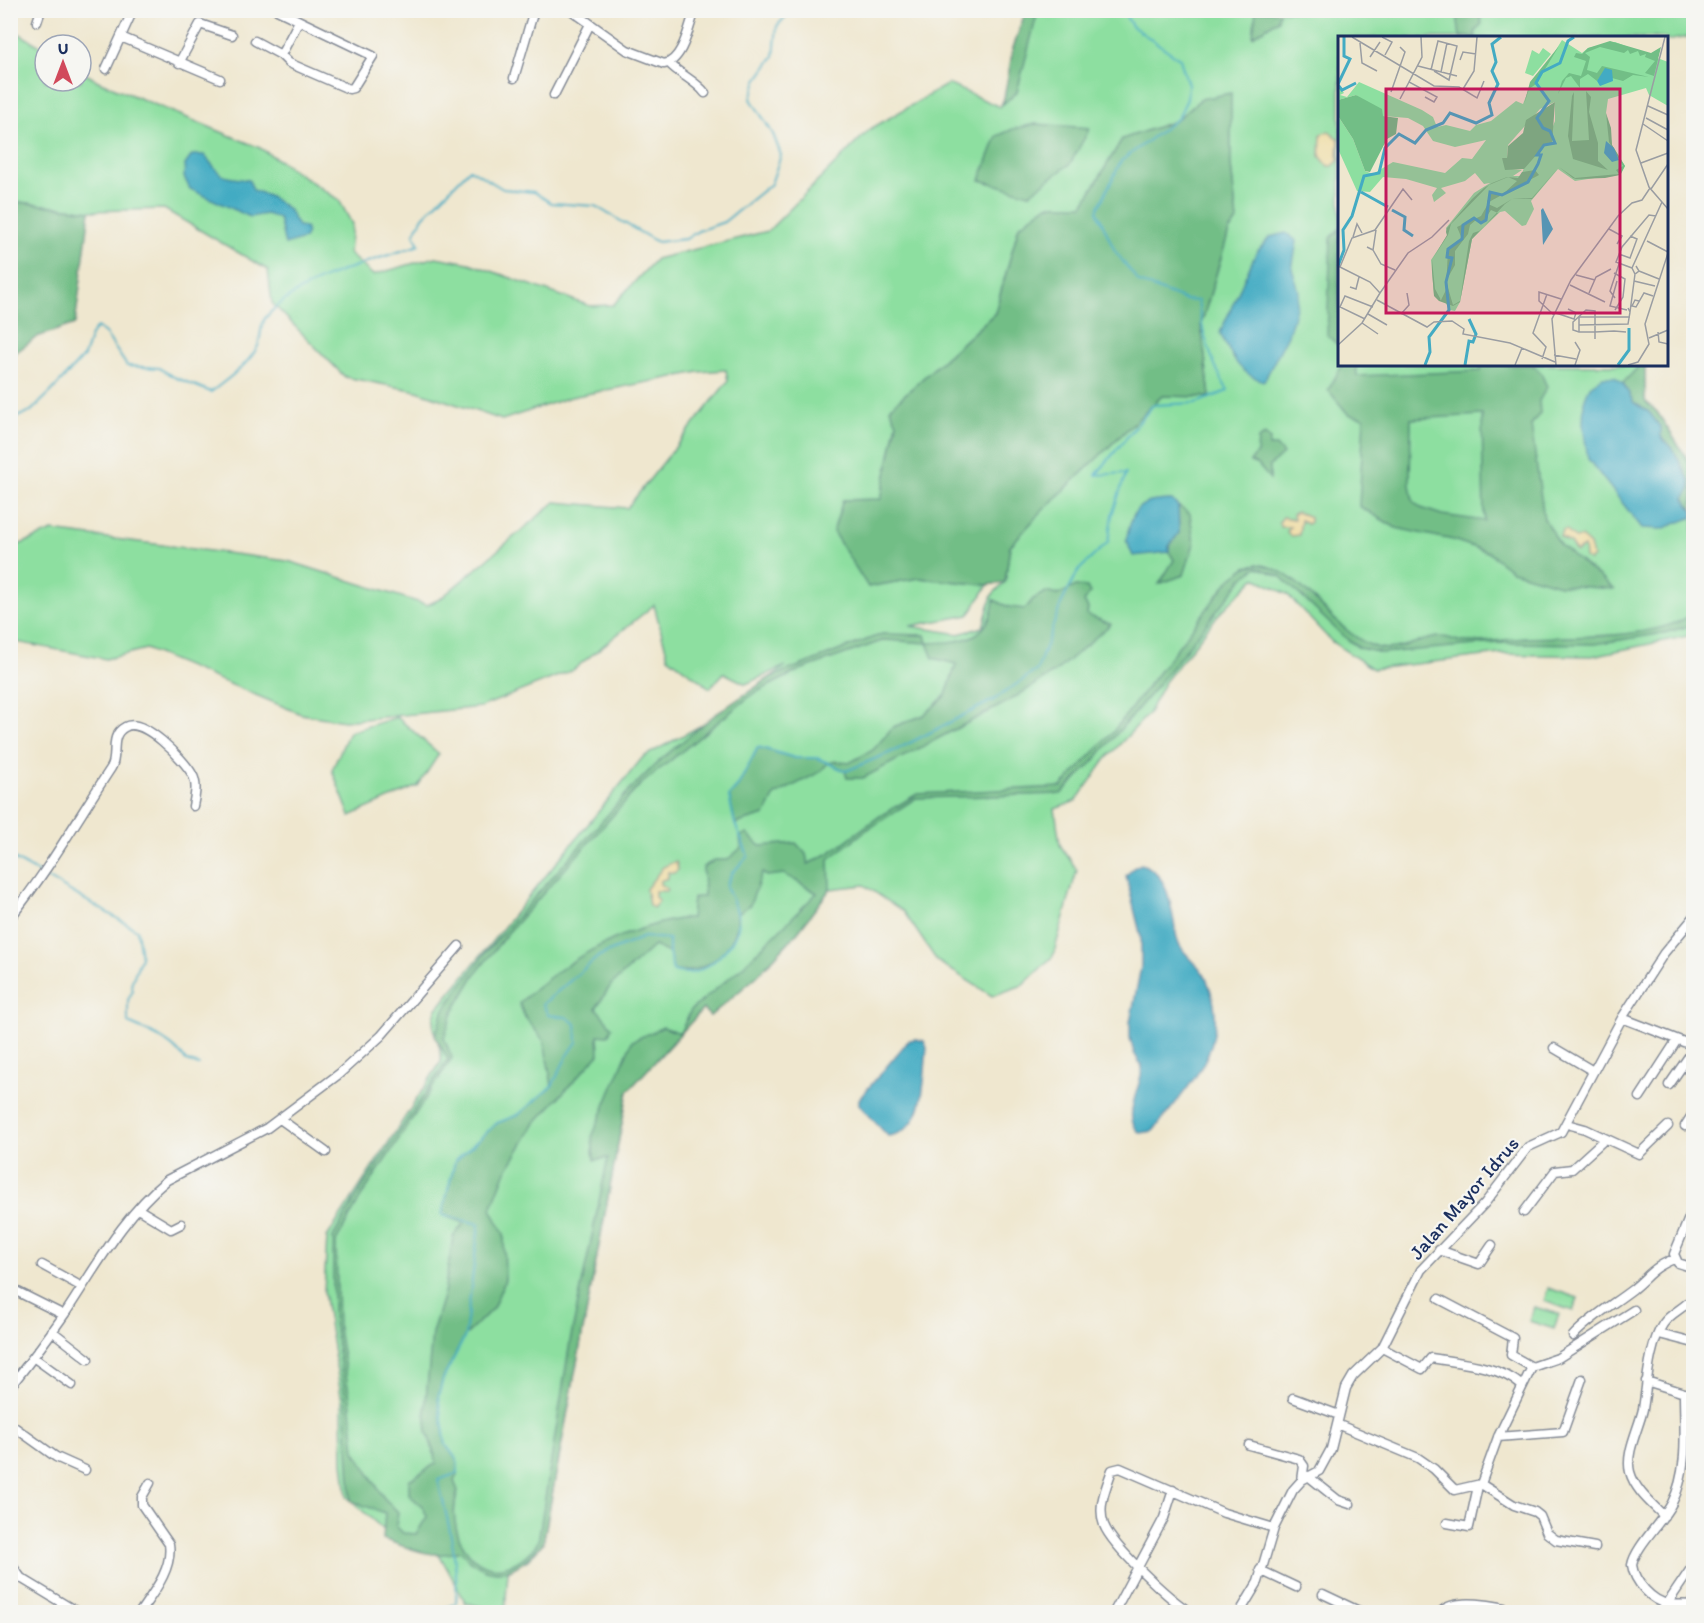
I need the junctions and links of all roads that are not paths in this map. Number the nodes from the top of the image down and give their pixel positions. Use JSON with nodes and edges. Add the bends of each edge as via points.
{"nodes":[{"id":1,"x":41,"y":10,"type":"edge"},
{"id":2,"x":133,"y":10,"type":"edge"},
{"id":3,"x":188,"y":10,"type":"edge"},
{"id":4,"x":194,"y":10,"type":"edge"},
{"id":5,"x":277,"y":10,"type":"edge"},
{"id":6,"x":534,"y":10,"type":"edge"},
{"id":7,"x":571,"y":10,"type":"edge"},
{"id":8,"x":695,"y":10,"type":"edge"},
{"id":9,"x":295,"y":16,"type":"edge"},
{"id":10,"x":37,"y":22,"type":"dead end"},
{"id":11,"x":589,"y":26,"type":"junction"},
{"id":12,"x":232,"y":35,"type":"dead end"},
{"id":13,"x":121,"y":37,"type":"junction"},
{"id":14,"x":255,"y":41,"type":"dead end"},
{"id":15,"x":281,"y":55,"type":"junction"},
{"id":16,"x":672,"y":61,"type":"junction"},
{"id":17,"x":179,"y":63,"type":"junction"},
{"id":18,"x":106,"y":69,"type":"dead end"},
{"id":19,"x":514,"y":78,"type":"dead end"},
{"id":20,"x":220,"y":79,"type":"dead end"},
{"id":21,"x":705,"y":93,"type":"dead end"},
{"id":22,"x":554,"y":95,"type":"dead end"},
{"id":23,"x":193,"y":806,"type":"dead end"},
{"id":24,"x":1694,"y":917,"type":"edge"},
{"id":25,"x":10,"y":918,"type":"edge"},
{"id":26,"x":459,"y":946,"type":"dead end"},
{"id":27,"x":1622,"y":1018,"type":"junction"},
{"id":28,"x":1677,"y":1040,"type":"junction"},
{"id":29,"x":1693,"y":1046,"type":"edge"},
{"id":30,"x":1554,"y":1048,"type":"dead end"},
{"id":31,"x":1593,"y":1071,"type":"junction"},
{"id":32,"x":1669,"y":1085,"type":"dead end"},
{"id":33,"x":1640,"y":1097,"type":"dead end"},
{"id":34,"x":1694,"y":1112,"type":"edge"},
{"id":35,"x":280,"y":1119,"type":"junction"},
{"id":36,"x":1567,"y":1124,"type":"junction"},
{"id":37,"x":1668,"y":1126,"type":"dead end"},
{"id":38,"x":1685,"y":1126,"type":"dead end"},
{"id":39,"x":1605,"y":1138,"type":"junction"},
{"id":40,"x":326,"y":1152,"type":"dead end"},
{"id":41,"x":1694,"y":1206,"type":"edge"},
{"id":42,"x":138,"y":1209,"type":"junction"},
{"id":43,"x":1524,"y":1212,"type":"dead end"},
{"id":44,"x":182,"y":1224,"type":"dead end"},
{"id":45,"x":1492,"y":1245,"type":"dead end"},
{"id":46,"x":1439,"y":1250,"type":"junction"},
{"id":47,"x":1674,"y":1259,"type":"junction"},
{"id":48,"x":42,"y":1265,"type":"dead end"},
{"id":49,"x":1694,"y":1268,"type":"edge"},
{"id":50,"x":82,"y":1287,"type":"junction"},
{"id":51,"x":10,"y":1288,"type":"edge"},
{"id":52,"x":1694,"y":1296,"type":"edge"},
{"id":53,"x":1439,"y":1299,"type":"dead end"},
{"id":54,"x":1635,"y":1310,"type":"dead end"},
{"id":55,"x":64,"y":1315,"type":"junction"},
{"id":56,"x":52,"y":1331,"type":"junction"},
{"id":57,"x":1659,"y":1334,"type":"junction"},
{"id":58,"x":1573,"y":1336,"type":"dead end"},
{"id":59,"x":1694,"y":1343,"type":"edge"},
{"id":60,"x":1382,"y":1348,"type":"junction"},
{"id":61,"x":33,"y":1357,"type":"junction"},
{"id":62,"x":88,"y":1359,"type":"dead end"},
{"id":63,"x":1532,"y":1367,"type":"junction"},
{"id":64,"x":1582,"y":1379,"type":"dead end"},
{"id":65,"x":1646,"y":1381,"type":"junction"},
{"id":66,"x":72,"y":1385,"type":"dead end"},
{"id":67,"x":1521,"y":1385,"type":"junction"},
{"id":68,"x":10,"y":1387,"type":"edge"},
{"id":69,"x":1684,"y":1393,"type":"junction"},
{"id":70,"x":1694,"y":1396,"type":"edge"},
{"id":71,"x":1293,"y":1398,"type":"dead end"},
{"id":72,"x":1339,"y":1415,"type":"junction"},
{"id":73,"x":10,"y":1424,"type":"edge"},
{"id":74,"x":1339,"y":1425,"type":"junction"},
{"id":75,"x":1498,"y":1437,"type":"junction"},
{"id":76,"x":1249,"y":1445,"type":"dead end"},
{"id":77,"x":85,"y":1470,"type":"dead end"},
{"id":78,"x":1305,"y":1478,"type":"junction"},
{"id":79,"x":150,"y":1483,"type":"dead end"},
{"id":80,"x":1479,"y":1485,"type":"junction"},
{"id":81,"x":1173,"y":1490,"type":"junction"},
{"id":82,"x":1350,"y":1504,"type":"dead end"},
{"id":83,"x":1664,"y":1516,"type":"junction"},
{"id":84,"x":1447,"y":1523,"type":"dead end"},
{"id":85,"x":1274,"y":1528,"type":"junction"},
{"id":86,"x":1595,"y":1547,"type":"dead end"},
{"id":87,"x":10,"y":1563,"type":"edge"},
{"id":88,"x":1694,"y":1564,"type":"edge"},
{"id":89,"x":1137,"y":1565,"type":"junction"},
{"id":90,"x":1260,"y":1570,"type":"junction"},
{"id":91,"x":1296,"y":1587,"type":"dead end"},
{"id":92,"x":1323,"y":1594,"type":"dead end"},
{"id":93,"x":1667,"y":1604,"type":"junction"},
{"id":94,"x":1694,"y":1605,"type":"edge"},
{"id":95,"x":78,"y":1612,"type":"edge"},
{"id":96,"x":140,"y":1612,"type":"edge"},
{"id":97,"x":1114,"y":1612,"type":"edge"},
{"id":98,"x":1190,"y":1612,"type":"edge"},
{"id":99,"x":1240,"y":1612,"type":"edge"},
{"id":100,"x":1361,"y":1612,"type":"edge"},
{"id":101,"x":1441,"y":1612,"type":"edge"},
{"id":102,"x":1516,"y":1612,"type":"edge"}],
"edges":[{"from":1,"to":10,"type":"street"},
{"from":2,"to":13,"type":"street"},
{"from":3,"to":4,"type":"street"},
{"from":5,"to":9,"type":"street"},
{"from":6,"to":19,"type":"street"},
{"from":7,"to":11,"type":"street"},
{"from":8,"to":16,"type":"street"},
{"from":9,"to":15,"type":"street"},
{"from":9,"to":15,"type":"street","via":[[373,56],[349,89],[289,63]]},
{"from":11,"to":16,"type":"street","via":[[652,62]]},
{"from":11,"to":22,"type":"street"},
{"from":12,"to":17,"type":"street","via":[[200,24]]},
{"from":13,"to":17,"type":"street"},
{"from":13,"to":18,"type":"street"},
{"from":14,"to":15,"type":"street"},
{"from":16,"to":21,"type":"street","via":[[679,75]]},
{"from":17,"to":20,"type":"street"},
{"from":23,"to":25,"type":"street","via":[[193,774],[150,730],[125,727],[116,737],[114,764]]},
{"from":24,"to":27,"type":"street","name":"Jalan Mayor Idrus","via":[[1664,953]]},
{"from":26,"to":35,"type":"street","via":[[366,1051]]},
{"from":27,"to":28,"type":"street"},
{"from":27,"to":31,"type":"street","name":"Jalan Mayor Idrus"},
{"from":28,"to":29,"type":"street"},
{"from":28,"to":33,"type":"street"},
{"from":29,"to":32,"type":"street"},
{"from":30,"to":31,"type":"street"},
{"from":31,"to":36,"type":"street","name":"Jalan Mayor Idrus"},
{"from":34,"to":38,"type":"street"},
{"from":35,"to":40,"type":"street"},
{"from":35,"to":42,"type":"street","via":[[167,1180]]},
{"from":36,"to":39,"type":"street"},
{"from":36,"to":46,"type":"street","name":"Jalan Mayor Idrus","via":[[1555,1137],[1528,1148],[1485,1203]]},
{"from":37,"to":39,"type":"street","via":[[1639,1154]]},
{"from":39,"to":43,"type":"street","via":[[1572,1168],[1555,1171]]},
{"from":41,"to":47,"type":"street"},
{"from":42,"to":44,"type":"street","via":[[171,1229]]},
{"from":42,"to":50,"type":"street"},
{"from":45,"to":46,"type":"street","via":[[1479,1264]]},
{"from":46,"to":60,"type":"street","name":"Jalan Mayor Idrus","via":[[1418,1276]]},
{"from":47,"to":49,"type":"street"},
{"from":47,"to":58,"type":"street","via":[[1657,1266]]},
{"from":48,"to":50,"type":"street"},
{"from":50,"to":55,"type":"street"},
{"from":51,"to":55,"type":"street"},
{"from":52,"to":57,"type":"street","via":[[1663,1323]]},
{"from":53,"to":63,"type":"street","via":[[1513,1338],[1512,1355]]},
{"from":54,"to":63,"type":"street","via":[[1558,1358]]},
{"from":55,"to":56,"type":"street"},
{"from":56,"to":61,"type":"street"},
{"from":56,"to":62,"type":"street"},
{"from":57,"to":59,"type":"street"},
{"from":57,"to":65,"type":"street"},
{"from":60,"to":67,"type":"street","via":[[1422,1368],[1431,1358],[1464,1362]]},
{"from":60,"to":72,"type":"street","name":"Jalan Mayor Idrus","via":[[1353,1376],[1342,1397]]},
{"from":61,"to":66,"type":"street"},
{"from":61,"to":68,"type":"street"},
{"from":63,"to":67,"type":"street"},
{"from":64,"to":75,"type":"street","via":[[1563,1432]]},
{"from":65,"to":69,"type":"street"},
{"from":65,"to":83,"type":"street","via":[[1630,1471],[1641,1493]]},
{"from":67,"to":75,"type":"street"},
{"from":69,"to":70,"type":"street"},
{"from":69,"to":83,"type":"street","via":[[1683,1467]]},
{"from":71,"to":72,"type":"street"},
{"from":72,"to":74,"type":"street","name":"Jalan Mayor Idrus"},
{"from":73,"to":77,"type":"street","via":[[56,1457]]},
{"from":74,"to":78,"type":"street","name":"Jalan Mayor Idrus","via":[[1319,1471]]},
{"from":74,"to":80,"type":"street","via":[[1418,1458],[1455,1490]]},
{"from":75,"to":80,"type":"street"},
{"from":76,"to":78,"type":"street","via":[[1299,1459]]},
{"from":78,"to":82,"type":"street"},
{"from":78,"to":85,"type":"street","name":"Jalan Mayor Idrus","via":[[1293,1490]]},
{"from":79,"to":96,"type":"street","via":[[142,1505],[170,1551],[167,1567]]},
{"from":80,"to":84,"type":"street","via":[[1471,1525],[1465,1528]]},
{"from":80,"to":86,"type":"street","via":[[1535,1512],[1556,1540]]},
{"from":81,"to":85,"type":"street","via":[[1224,1513]]},
{"from":81,"to":89,"type":"street","via":[[1164,1518]]},
{"from":81,"to":89,"type":"street","via":[[1120,1468],[1112,1470],[1101,1505],[1104,1525]]},
{"from":83,"to":93,"type":"street","via":[[1632,1565],[1637,1580]]},
{"from":85,"to":90,"type":"street","name":"Jalan Mayor Idrus"},
{"from":87,"to":95,"type":"street","via":[[21,1578]]},
{"from":88,"to":93,"type":"street"},
{"from":89,"to":97,"type":"street"},
{"from":89,"to":98,"type":"street"},
{"from":90,"to":91,"type":"street"},
{"from":90,"to":99,"type":"street","name":"Jalan Mayor Idrus","via":[[1258,1582]]},
{"from":92,"to":100,"type":"street"},
{"from":93,"to":94,"type":"street"},
{"from":101,"to":102,"type":"street","via":[[1463,1603]]}]}
